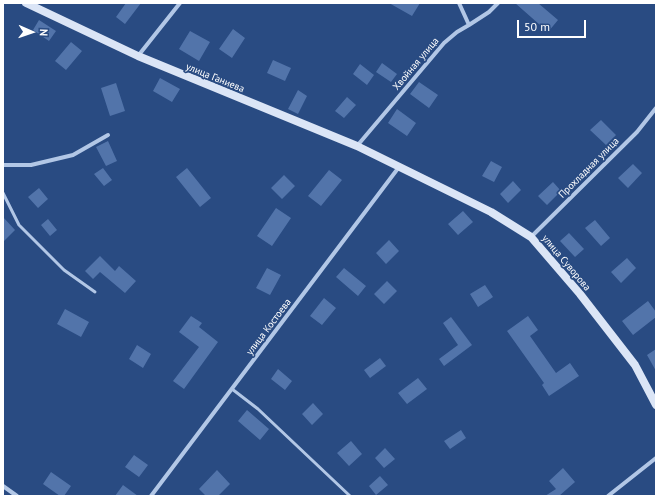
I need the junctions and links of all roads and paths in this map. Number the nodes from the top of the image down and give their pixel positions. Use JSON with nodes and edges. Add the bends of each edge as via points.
{"nodes":[{"id":1,"x":26,"y":3,"type":"edge"},
{"id":2,"x":180,"y":3,"type":"edge"},
{"id":3,"x":459,"y":3,"type":"edge"},
{"id":4,"x":498,"y":3,"type":"edge"},
{"id":5,"x":469,"y":25,"type":"junction"},
{"id":6,"x":138,"y":56,"type":"junction"},
{"id":7,"x":656,"y":108,"type":"edge"},
{"id":8,"x":108,"y":135,"type":"dead end"},
{"id":9,"x":357,"y":146,"type":"junction"},
{"id":10,"x":3,"y":165,"type":"edge"},
{"id":11,"x":399,"y":167,"type":"junction"},
{"id":12,"x":3,"y":193,"type":"edge"},
{"id":13,"x":531,"y":236,"type":"junction"},
{"id":14,"x":95,"y":292,"type":"dead end"},
{"id":15,"x":232,"y":389,"type":"junction"},
{"id":16,"x":656,"y":405,"type":"edge"},
{"id":17,"x":656,"y":458,"type":"edge"},
{"id":18,"x":3,"y":486,"type":"edge"},
{"id":19,"x":17,"y":496,"type":"edge"},
{"id":20,"x":151,"y":496,"type":"edge"},
{"id":21,"x":350,"y":496,"type":"edge"},
{"id":22,"x":608,"y":496,"type":"edge"}],
"edges":[{"from":1,"to":6,"type":"main road","name":"улица Ганиева"},
{"from":2,"to":6,"type":"street"},
{"from":3,"to":5,"type":"street"},
{"from":4,"to":5,"type":"street","name":"Хвойная улица","via":[[490,12]]},
{"from":5,"to":9,"type":"street","name":"Хвойная улица","via":[[444,42]]},
{"from":6,"to":9,"type":"main road","name":"улица Ганиева"},
{"from":7,"to":13,"type":"street","name":"Прохладная улица","via":[[637,132]]},
{"from":8,"to":10,"type":"street","via":[[73,155],[31,165]]},
{"from":9,"to":11,"type":"main road","name":"улица Ганиева"},
{"from":11,"to":13,"type":"main road","name":"улица Суворова","via":[[491,212]]},
{"from":11,"to":15,"type":"street","name":"улица Костоева"},
{"from":12,"to":14,"type":"lane","via":[[19,225],[64,270]]},
{"from":13,"to":16,"type":"main road","name":"улица Суворова","via":[[635,365]]},
{"from":15,"to":20,"type":"street","name":"улица Костоева"},
{"from":15,"to":21,"type":"lane","via":[[258,409]]},
{"from":17,"to":22,"type":"street"},
{"from":18,"to":19,"type":"street"}]}
